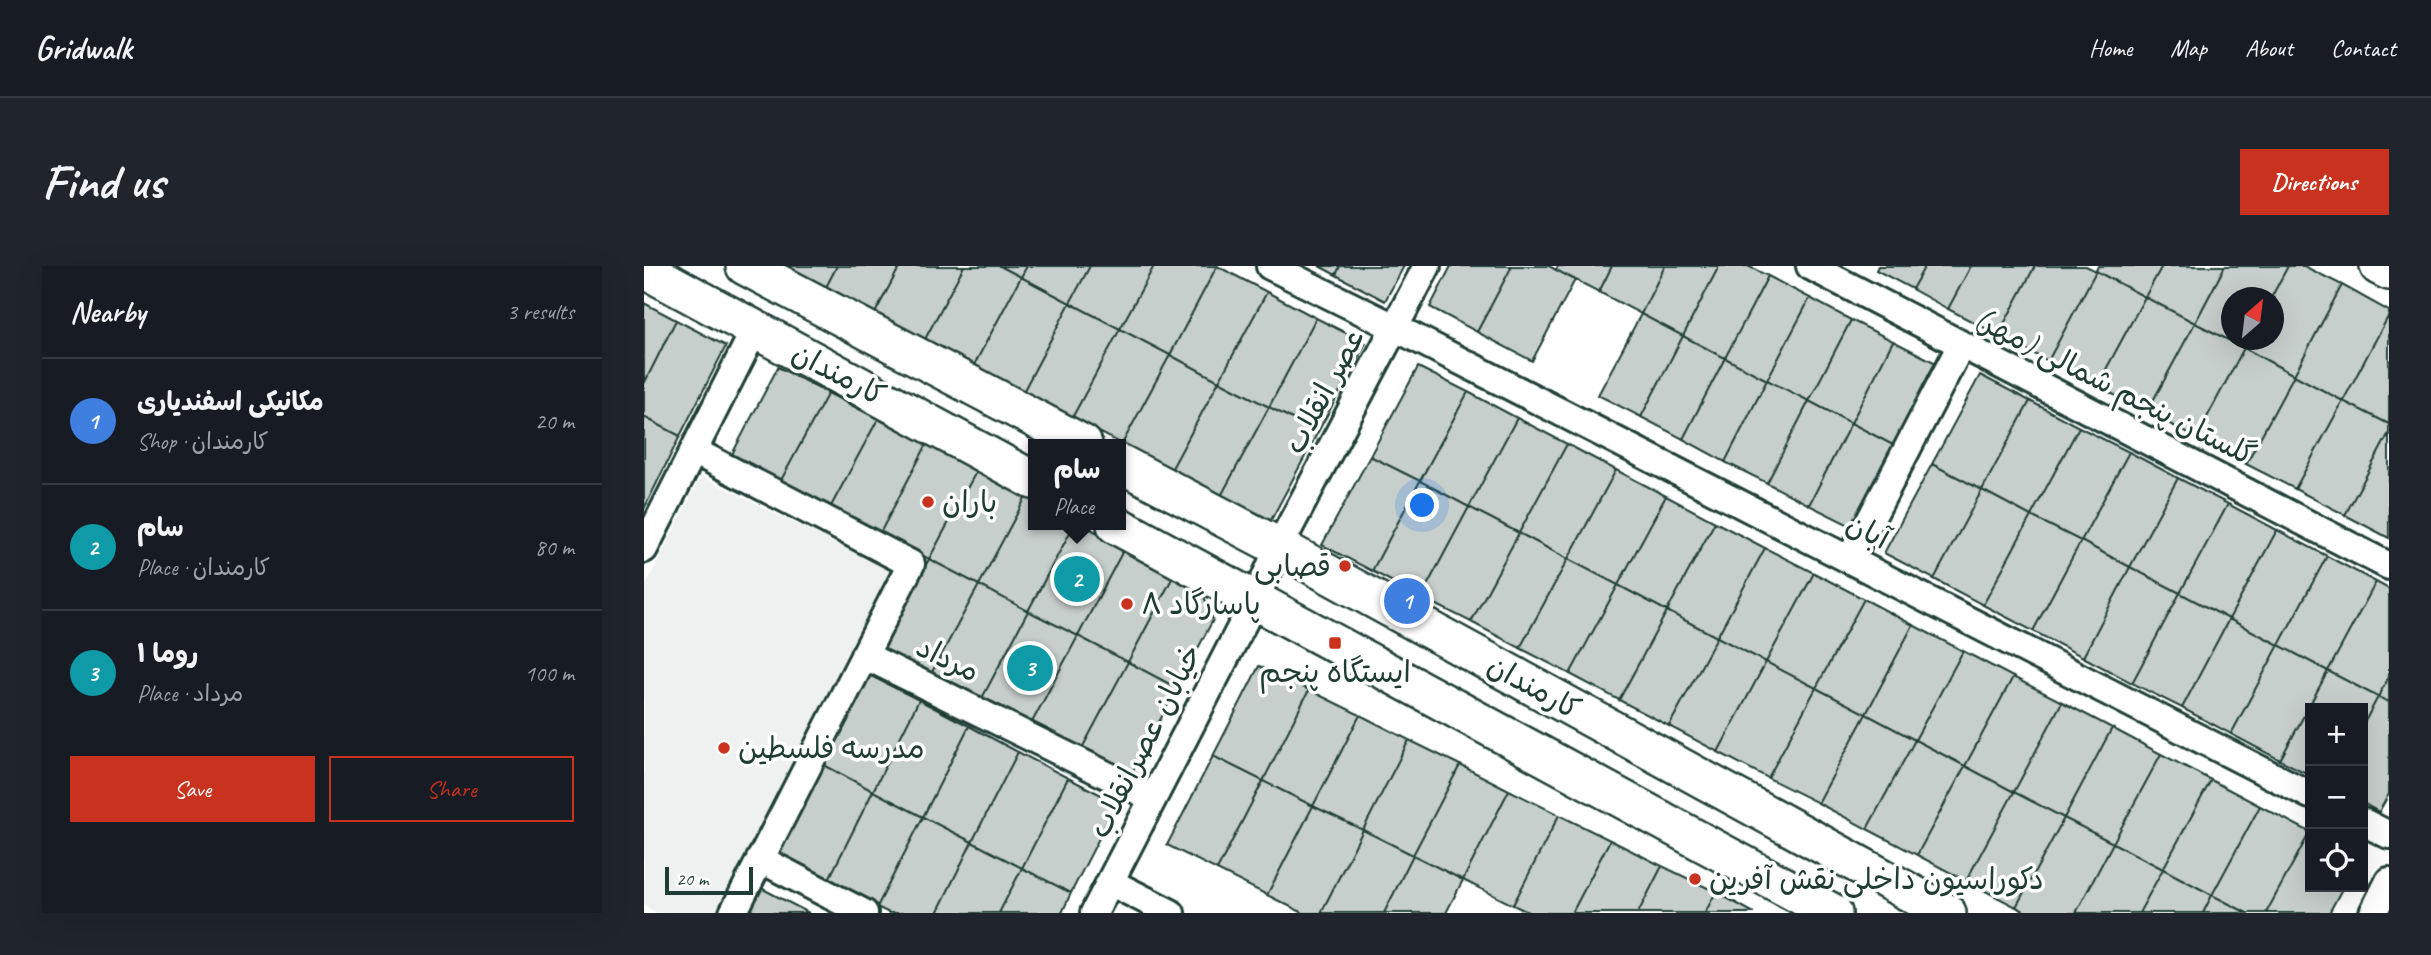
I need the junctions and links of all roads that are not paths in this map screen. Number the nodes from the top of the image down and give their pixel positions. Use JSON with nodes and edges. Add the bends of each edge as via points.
{"nodes":[{"id":1,"x":745,"y":266,"type":"edge"},
{"id":2,"x":1270,"y":266,"type":"edge"},
{"id":3,"x":1427,"y":266,"type":"edge"},
{"id":4,"x":1810,"y":266,"type":"edge"},
{"id":5,"x":2379,"y":266,"type":"edge"},
{"id":6,"x":644,"y":269,"type":"edge"},
{"id":7,"x":2389,"y":271,"type":"edge"},
{"id":8,"x":1396,"y":328,"type":"junction"},
{"id":9,"x":755,"y":329,"type":"junction"},
{"id":10,"x":1961,"y":345,"type":"junction"},
{"id":11,"x":1074,"y":439,"type":"edge"},
{"id":12,"x":694,"y":451,"type":"junction"},
{"id":13,"x":1126,"y":467,"type":"edge"},
{"id":14,"x":1028,"y":477,"type":"edge"},
{"id":15,"x":1125,"y":530,"type":"edge"},
{"id":16,"x":645,"y":546,"type":"edge"},
{"id":17,"x":1279,"y":547,"type":"junction"},
{"id":18,"x":1850,"y":559,"type":"junction"},
{"id":19,"x":2389,"y":566,"type":"edge"},
{"id":20,"x":1255,"y":600,"type":"junction"},
{"id":21,"x":864,"y":655,"type":"junction"},
{"id":22,"x":2305,"y":792,"type":"edge"},
{"id":23,"x":1153,"y":799,"type":"junction"},
{"id":24,"x":2368,"y":824,"type":"edge"},
{"id":25,"x":2389,"y":835,"type":"edge"},
{"id":26,"x":760,"y":859,"type":"junction"},
{"id":27,"x":2389,"y":881,"type":"edge"},
{"id":28,"x":1110,"y":882,"type":"junction"},
{"id":29,"x":733,"y":913,"type":"edge"},
{"id":30,"x":864,"y":913,"type":"edge"},
{"id":31,"x":1094,"y":913,"type":"edge"},
{"id":32,"x":1171,"y":913,"type":"edge"},
{"id":33,"x":1833,"y":913,"type":"edge"},
{"id":34,"x":1947,"y":913,"type":"edge"},
{"id":35,"x":2373,"y":913,"type":"edge"}],
"edges":[{"from":1,"to":11,"type":"main road","name":"کارمندان"},
{"from":2,"to":8,"type":"street","name":"آبان"},
{"from":3,"to":8,"type":"street","name":"عصر انقلاب"},
{"from":4,"to":10,"type":"street","name":"گلستان پنجم شمالی (مهر)"},
{"from":5,"to":7,"type":"main road"},
{"from":6,"to":9,"type":"main road","name":"کارمندان"},
{"from":8,"to":17,"type":"street","name":"عصر انقلاب"},
{"from":8,"to":18,"type":"street","name":"آبان"},
{"from":9,"to":12,"type":"street"},
{"from":9,"to":14,"type":"main road","name":"کارمندان"},
{"from":10,"to":18,"type":"street"},
{"from":10,"to":19,"type":"street","name":"گلستان پنجم شمالی (مهر)"},
{"from":12,"to":16,"type":"street"},
{"from":12,"to":21,"type":"street","via":[[911,564]]},
{"from":13,"to":17,"type":"main road","name":"کارمندان"},
{"from":15,"to":20,"type":"main road","name":"کارمندان"},
{"from":17,"to":20,"type":"street","name":"عصر انقلاب"},
{"from":17,"to":34,"type":"main road","name":"کارمندان"},
{"from":18,"to":22,"type":"street","name":"آبان"},
{"from":20,"to":23,"type":"street","name":"خیابان عصرانقلاب"},
{"from":20,"to":33,"type":"main road","name":"کارمندان"},
{"from":21,"to":23,"type":"street","name":"مرداد"},
{"from":21,"to":26,"type":"street"},
{"from":23,"to":28,"type":"street","name":"خیابان عصرانقلاب"},
{"from":24,"to":25,"type":"street"},
{"from":26,"to":29,"type":"street"},
{"from":26,"to":30,"type":"street"},
{"from":27,"to":35,"type":"street"},
{"from":28,"to":31,"type":"street","name":"خیابان عصرانقلاب"},
{"from":28,"to":32,"type":"street"}]}
